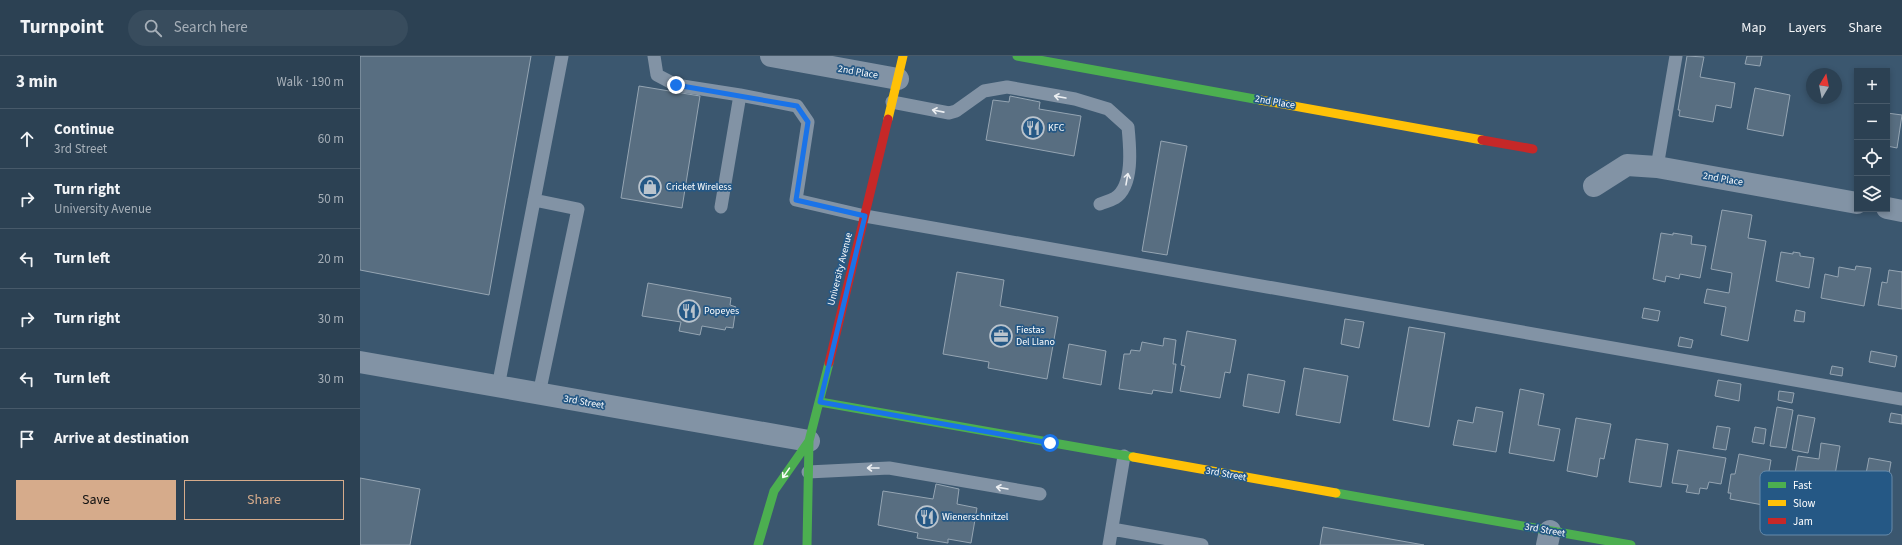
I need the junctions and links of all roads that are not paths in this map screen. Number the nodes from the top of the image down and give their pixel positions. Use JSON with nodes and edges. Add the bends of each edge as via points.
{"nodes":[{"id":1,"x":562,"y":56,"type":"edge"},
{"id":2,"x":654,"y":56,"type":"edge"},
{"id":3,"x":770,"y":56,"type":"edge"},
{"id":4,"x":903,"y":56,"type":"edge"},
{"id":5,"x":1020,"y":56,"type":"edge"},
{"id":6,"x":1676,"y":56,"type":"edge"},
{"id":7,"x":898,"y":79,"type":"junction"},
{"id":8,"x":740,"y":95,"type":"junction"},
{"id":9,"x":892,"y":102,"type":"junction"},
{"id":10,"x":1533,"y":149,"type":"dead end"},
{"id":11,"x":1657,"y":167,"type":"junction"},
{"id":12,"x":1594,"y":186,"type":"dead end"},
{"id":13,"x":534,"y":200,"type":"junction"},
{"id":14,"x":1854,"y":202,"type":"edge"},
{"id":15,"x":1100,"y":204,"type":"dead end"},
{"id":16,"x":721,"y":207,"type":"dead end"},
{"id":17,"x":1890,"y":209,"type":"edge"},
{"id":18,"x":1902,"y":211,"type":"edge"},
{"id":19,"x":865,"y":216,"type":"junction"},
{"id":20,"x":360,"y":362,"type":"edge"},
{"id":21,"x":498,"y":387,"type":"junction"},
{"id":22,"x":539,"y":394,"type":"junction"},
{"id":23,"x":1902,"y":399,"type":"edge"},
{"id":24,"x":820,"y":402,"type":"junction"},
{"id":25,"x":809,"y":441,"type":"junction"},
{"id":26,"x":1124,"y":456,"type":"junction"},
{"id":27,"x":808,"y":472,"type":"junction"},
{"id":28,"x":1040,"y":494,"type":"dead end"},
{"id":29,"x":1112,"y":529,"type":"junction"},
{"id":30,"x":1548,"y":538,"type":"edge"},
{"id":31,"x":758,"y":545,"type":"edge"},
{"id":32,"x":807,"y":545,"type":"edge"},
{"id":33,"x":1109,"y":545,"type":"edge"},
{"id":34,"x":1202,"y":545,"type":"edge"},
{"id":35,"x":1632,"y":545,"type":"edge"}],
"edges":[{"from":1,"to":13,"type":"lane"},
{"from":2,"to":8,"type":"lane","via":[[657,75],[676,85]]},
{"from":3,"to":7,"type":"street","name":"2nd Place"},
{"from":4,"to":7,"type":"street","name":"University Avenue"},
{"from":5,"to":10,"type":"street","name":"2nd Place"},
{"from":6,"to":11,"type":"lane"},
{"from":7,"to":9,"type":"street","name":"University Avenue"},
{"from":8,"to":16,"type":"lane"},
{"from":8,"to":19,"type":"lane","via":[[797,106],[808,122],[796,200]]},
{"from":15,"to":9,"type":"lane","one_way":true,"via":[[1115,198],[1125,188],[1131,155],[1128,127],[1108,109],[1075,99],[1007,88],[984,91],[956,111],[949,113]]},
{"from":9,"to":19,"type":"street","name":"University Avenue"},
{"from":11,"to":12,"type":"street","name":"2nd Place","via":[[1627,165]]},
{"from":11,"to":14,"type":"street","name":"2nd Place"},
{"from":13,"to":21,"type":"lane"},
{"from":13,"to":22,"type":"lane","via":[[578,208]]},
{"from":17,"to":18,"type":"street"},
{"from":19,"to":23,"type":"lane"},
{"from":19,"to":24,"type":"street","name":"University Avenue"},
{"from":20,"to":21,"type":"street","name":"3rd Street"},
{"from":21,"to":22,"type":"street","name":"3rd Street"},
{"from":22,"to":25,"type":"street","name":"3rd Street"},
{"from":24,"to":25,"type":"street","name":"University Avenue"},
{"from":24,"to":26,"type":"street","name":"3rd Street"},
{"from":25,"to":27,"type":"street","name":"University Avenue"},
{"from":25,"to":31,"type":"street","name":"University Avenue","one_way":true,"via":[[774,491]]},
{"from":26,"to":29,"type":"lane"},
{"from":26,"to":30,"type":"street","name":"3rd Street"},
{"from":28,"to":27,"type":"lane","one_way":true,"via":[[890,468]]},
{"from":27,"to":32,"type":"street","name":"University Avenue"},
{"from":29,"to":33,"type":"lane"},
{"from":29,"to":34,"type":"lane"},
{"from":30,"to":35,"type":"street","name":"3rd Street"}]}
